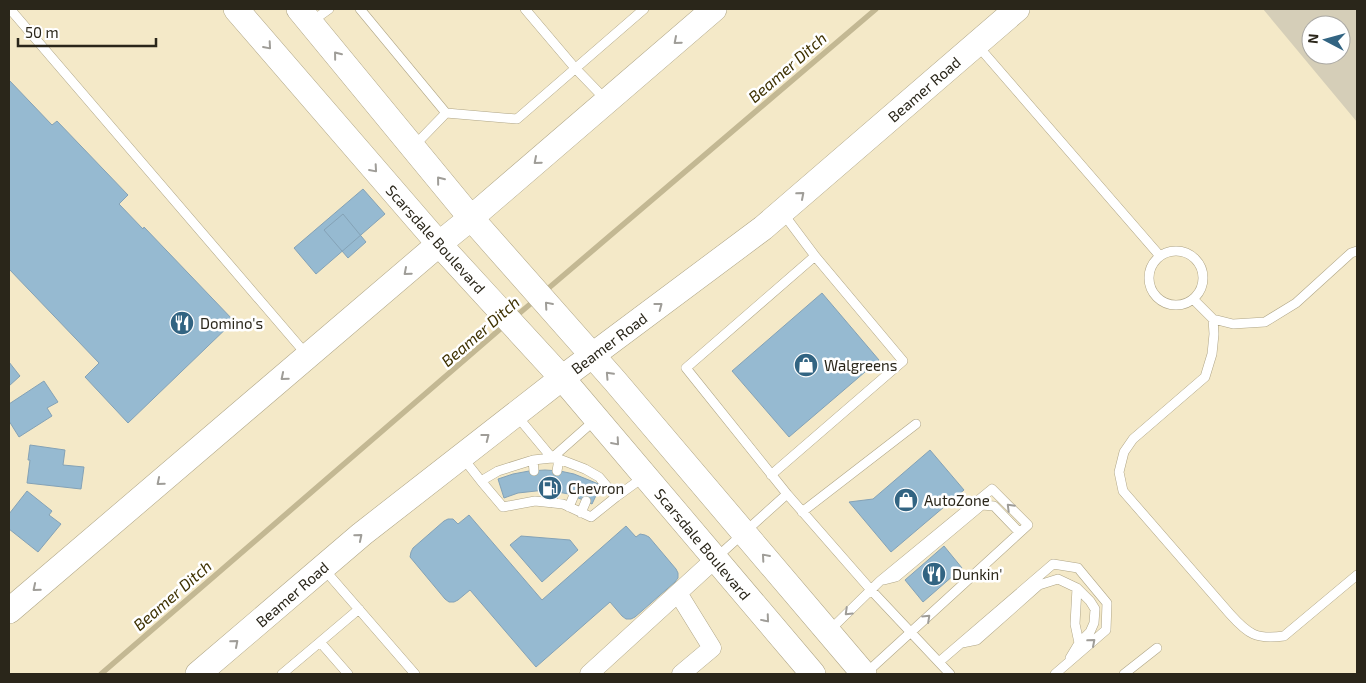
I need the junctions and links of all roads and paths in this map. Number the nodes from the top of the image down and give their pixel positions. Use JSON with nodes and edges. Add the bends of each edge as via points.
{"nodes":[{"id":1,"x":10,"y":9,"type":"edge"},
{"id":2,"x":236,"y":9,"type":"edge"},
{"id":3,"x":360,"y":9,"type":"edge"},
{"id":4,"x":525,"y":9,"type":"edge"},
{"id":5,"x":644,"y":9,"type":"edge"},
{"id":6,"x":714,"y":9,"type":"edge"},
{"id":7,"x":1017,"y":9,"type":"edge"},
{"id":8,"x":313,"y":13,"type":"edge"},
{"id":9,"x":976,"y":44,"type":"junction"},
{"id":10,"x":575,"y":68,"type":"junction"},
{"id":11,"x":607,"y":101,"type":"junction"},
{"id":12,"x":446,"y":113,"type":"junction"},
{"id":13,"x":413,"y":146,"type":"junction"},
{"id":14,"x":782,"y":212,"type":"junction"},
{"id":15,"x":479,"y":226,"type":"junction"},
{"id":16,"x":1357,"y":251,"type":"edge"},
{"id":17,"x":446,"y":252,"type":"junction"},
{"id":18,"x":815,"y":256,"type":"junction"},
{"id":19,"x":1160,"y":256,"type":"junction"},
{"id":20,"x":1193,"y":300,"type":"junction"},
{"id":21,"x":1213,"y":319,"type":"junction"},
{"id":22,"x":586,"y":349,"type":"junction"},
{"id":23,"x":308,"y":356,"type":"junction"},
{"id":24,"x":562,"y":378,"type":"junction"},
{"id":25,"x":515,"y":414,"type":"junction"},
{"id":26,"x":596,"y":419,"type":"junction"},
{"id":27,"x":916,"y":424,"type":"dead end"},
{"id":28,"x":462,"y":456,"type":"junction"},
{"id":29,"x":555,"y":459,"type":"junction"},
{"id":30,"x":533,"y":460,"type":"junction"},
{"id":31,"x":534,"y":471,"type":"dead end"},
{"id":32,"x":557,"y":471,"type":"dead end"},
{"id":33,"x":771,"y":475,"type":"junction"},
{"id":34,"x":645,"y":476,"type":"junction"},
{"id":35,"x":481,"y":481,"type":"junction"},
{"id":36,"x":536,"y":491,"type":"dead end"},
{"id":37,"x":554,"y":491,"type":"dead end"},
{"id":38,"x":519,"y":493,"type":"dead end"},
{"id":39,"x":787,"y":494,"type":"junction"},
{"id":40,"x":574,"y":495,"type":"dead end"},
{"id":41,"x":616,"y":497,"type":"junction"},
{"id":42,"x":537,"y":501,"type":"junction"},
{"id":43,"x":586,"y":501,"type":"dead end"},
{"id":44,"x":522,"y":503,"type":"junction"},
{"id":45,"x":552,"y":503,"type":"junction"},
{"id":46,"x":569,"y":507,"type":"junction"},
{"id":47,"x":581,"y":512,"type":"junction"},
{"id":48,"x":802,"y":512,"type":"junction"},
{"id":49,"x":1019,"y":532,"type":"junction"},
{"id":50,"x":744,"y":533,"type":"junction"},
{"id":51,"x":715,"y":559,"type":"junction"},
{"id":52,"x":323,"y":567,"type":"junction"},
{"id":53,"x":1357,"y":575,"type":"edge"},
{"id":54,"x":880,"y":581,"type":"junction"},
{"id":55,"x":1077,"y":588,"type":"junction"},
{"id":56,"x":872,"y":590,"type":"junction"},
{"id":57,"x":678,"y":593,"type":"junction"},
{"id":58,"x":359,"y":609,"type":"junction"},
{"id":59,"x":9,"y":611,"type":"edge"},
{"id":60,"x":828,"y":632,"type":"junction"},
{"id":61,"x":912,"y":632,"type":"junction"},
{"id":62,"x":320,"y":642,"type":"junction"},
{"id":63,"x":1078,"y":643,"type":"junction"},
{"id":64,"x":961,"y":644,"type":"junction"},
{"id":65,"x":1157,"y":648,"type":"dead end"},
{"id":66,"x":940,"y":662,"type":"junction"},
{"id":67,"x":1067,"y":665,"type":"junction"},
{"id":68,"x":1135,"y":671,"type":"edge"},
{"id":69,"x":198,"y":674,"type":"edge"},
{"id":70,"x":282,"y":674,"type":"edge"},
{"id":71,"x":348,"y":674,"type":"edge"},
{"id":72,"x":415,"y":674,"type":"edge"},
{"id":73,"x":589,"y":674,"type":"edge"},
{"id":74,"x":680,"y":674,"type":"edge"},
{"id":75,"x":813,"y":674,"type":"edge"},
{"id":76,"x":864,"y":674,"type":"edge"},
{"id":77,"x":950,"y":674,"type":"edge"},
{"id":78,"x":1056,"y":674,"type":"edge"},
{"id":79,"x":1124,"y":674,"type":"edge"}],
"edges":[{"from":1,"to":23,"type":"lane"},
{"from":2,"to":17,"type":"main road","name":"Scarsdale Boulevard","one_way":true},
{"from":3,"to":12,"type":"lane"},
{"from":4,"to":10,"type":"lane"},
{"from":5,"to":10,"type":"lane"},
{"from":6,"to":11,"type":"main road","one_way":true},
{"from":7,"to":9,"type":"main road","name":"Beamer Road"},
{"from":13,"to":8,"type":"main road","one_way":true},
{"from":14,"to":9,"type":"main road","name":"Beamer Road","one_way":true},
{"from":9,"to":19,"type":"lane"},
{"from":10,"to":11,"type":"lane"},
{"from":10,"to":12,"type":"lane","via":[[517,119]]},
{"from":11,"to":15,"type":"main road","one_way":true},
{"from":12,"to":13,"type":"lane"},
{"from":15,"to":13,"type":"main road","one_way":true},
{"from":14,"to":18,"type":"lane"},
{"from":22,"to":14,"type":"main road","name":"Beamer Road","one_way":true},
{"from":15,"to":17,"type":"main road"},
{"from":22,"to":15,"type":"main road","one_way":true},
{"from":16,"to":21,"type":"lane","via":[[1296,303],[1265,322],[1233,324]]},
{"from":17,"to":23,"type":"main road","one_way":true},
{"from":17,"to":24,"type":"main road","name":"Scarsdale Boulevard"},
{"from":18,"to":33,"type":"lane","via":[[686,368]]},
{"from":18,"to":33,"type":"lane","via":[[904,361]]},
{"from":19,"to":20,"type":"lane","via":[[1168,252],[1185,252],[1199,262],[1202,288]]},
{"from":19,"to":20,"type":"lane","via":[[1154,262],[1149,279],[1156,296],[1172,305]]},
{"from":20,"to":21,"type":"lane"},
{"from":21,"to":53,"type":"lane","via":[[1212,354],[1205,377],[1133,439],[1124,452],[1120,472],[1123,490],[1242,628],[1256,636],[1284,636]]},
{"from":22,"to":24,"type":"main road","name":"Beamer Road"},
{"from":50,"to":22,"type":"main road","one_way":true},
{"from":23,"to":59,"type":"main road","one_way":true},
{"from":24,"to":25,"type":"main road","name":"Beamer Road"},
{"from":24,"to":26,"type":"main road","name":"Scarsdale Boulevard"},
{"from":28,"to":25,"type":"main road","name":"Beamer Road","one_way":true},
{"from":25,"to":29,"type":"lane"},
{"from":26,"to":29,"type":"lane"},
{"from":26,"to":34,"type":"main road","name":"Scarsdale Boulevard","one_way":true},
{"from":27,"to":48,"type":"lane"},
{"from":28,"to":35,"type":"lane"},
{"from":52,"to":28,"type":"main road","name":"Beamer Road","one_way":true},
{"from":29,"to":30,"type":"lane"},
{"from":29,"to":32,"type":"lane"},
{"from":29,"to":41,"type":"lane","via":[[597,480]]},
{"from":30,"to":31,"type":"lane"},
{"from":30,"to":35,"type":"lane"},
{"from":33,"to":39,"type":"lane"},
{"from":34,"to":41,"type":"lane"},
{"from":34,"to":51,"type":"main road","name":"Scarsdale Boulevard"},
{"from":35,"to":44,"type":"lane","via":[[503,506],[509,501]]},
{"from":36,"to":42,"type":"lane"},
{"from":37,"to":45,"type":"lane"},
{"from":38,"to":44,"type":"lane"},
{"from":39,"to":48,"type":"lane"},
{"from":39,"to":50,"type":"lane"},
{"from":40,"to":46,"type":"lane"},
{"from":41,"to":47,"type":"lane","via":[[591,517]]},
{"from":42,"to":44,"type":"lane"},
{"from":42,"to":45,"type":"lane"},
{"from":43,"to":47,"type":"lane"},
{"from":45,"to":46,"type":"lane"},
{"from":46,"to":47,"type":"lane"},
{"from":48,"to":56,"type":"lane"},
{"from":49,"to":54,"type":"lane","via":[[994,506],[982,505],[896,577]]},
{"from":49,"to":54,"type":"lane","one_way":true,"via":[[1028,525],[992,489]]},
{"from":61,"to":49,"type":"lane","one_way":true},
{"from":50,"to":51,"type":"lane"},
{"from":60,"to":50,"type":"main road","one_way":true},
{"from":51,"to":57,"type":"street"},
{"from":51,"to":75,"type":"main road","name":"Scarsdale Boulevard","one_way":true},
{"from":52,"to":58,"type":"lane"},
{"from":69,"to":52,"type":"main road","name":"Beamer Road","one_way":true},
{"from":54,"to":56,"type":"lane"},
{"from":55,"to":63,"type":"lane","via":[[1075,624]]},
{"from":55,"to":63,"type":"lane","via":[[1095,609],[1090,632]]},
{"from":55,"to":64,"type":"lane","via":[[1058,579],[1039,585],[977,640]]},
{"from":56,"to":60,"type":"lane","one_way":true},
{"from":56,"to":61,"type":"lane"},
{"from":57,"to":73,"type":"street"},
{"from":57,"to":74,"type":"street","via":[[712,648]]},
{"from":58,"to":62,"type":"lane"},
{"from":58,"to":72,"type":"lane"},
{"from":60,"to":76,"type":"main road"},
{"from":61,"to":66,"type":"lane"},
{"from":61,"to":76,"type":"lane"},
{"from":62,"to":70,"type":"lane"},
{"from":62,"to":71,"type":"lane"},
{"from":63,"to":67,"type":"lane"},
{"from":64,"to":66,"type":"lane"},
{"from":67,"to":64,"type":"lane","one_way":true,"via":[[1106,630],[1107,603],[1078,568],[1053,564]]},
{"from":65,"to":68,"type":"lane"},
{"from":66,"to":77,"type":"lane"},
{"from":67,"to":78,"type":"lane"},
{"from":68,"to":79,"type":"lane"}]}
